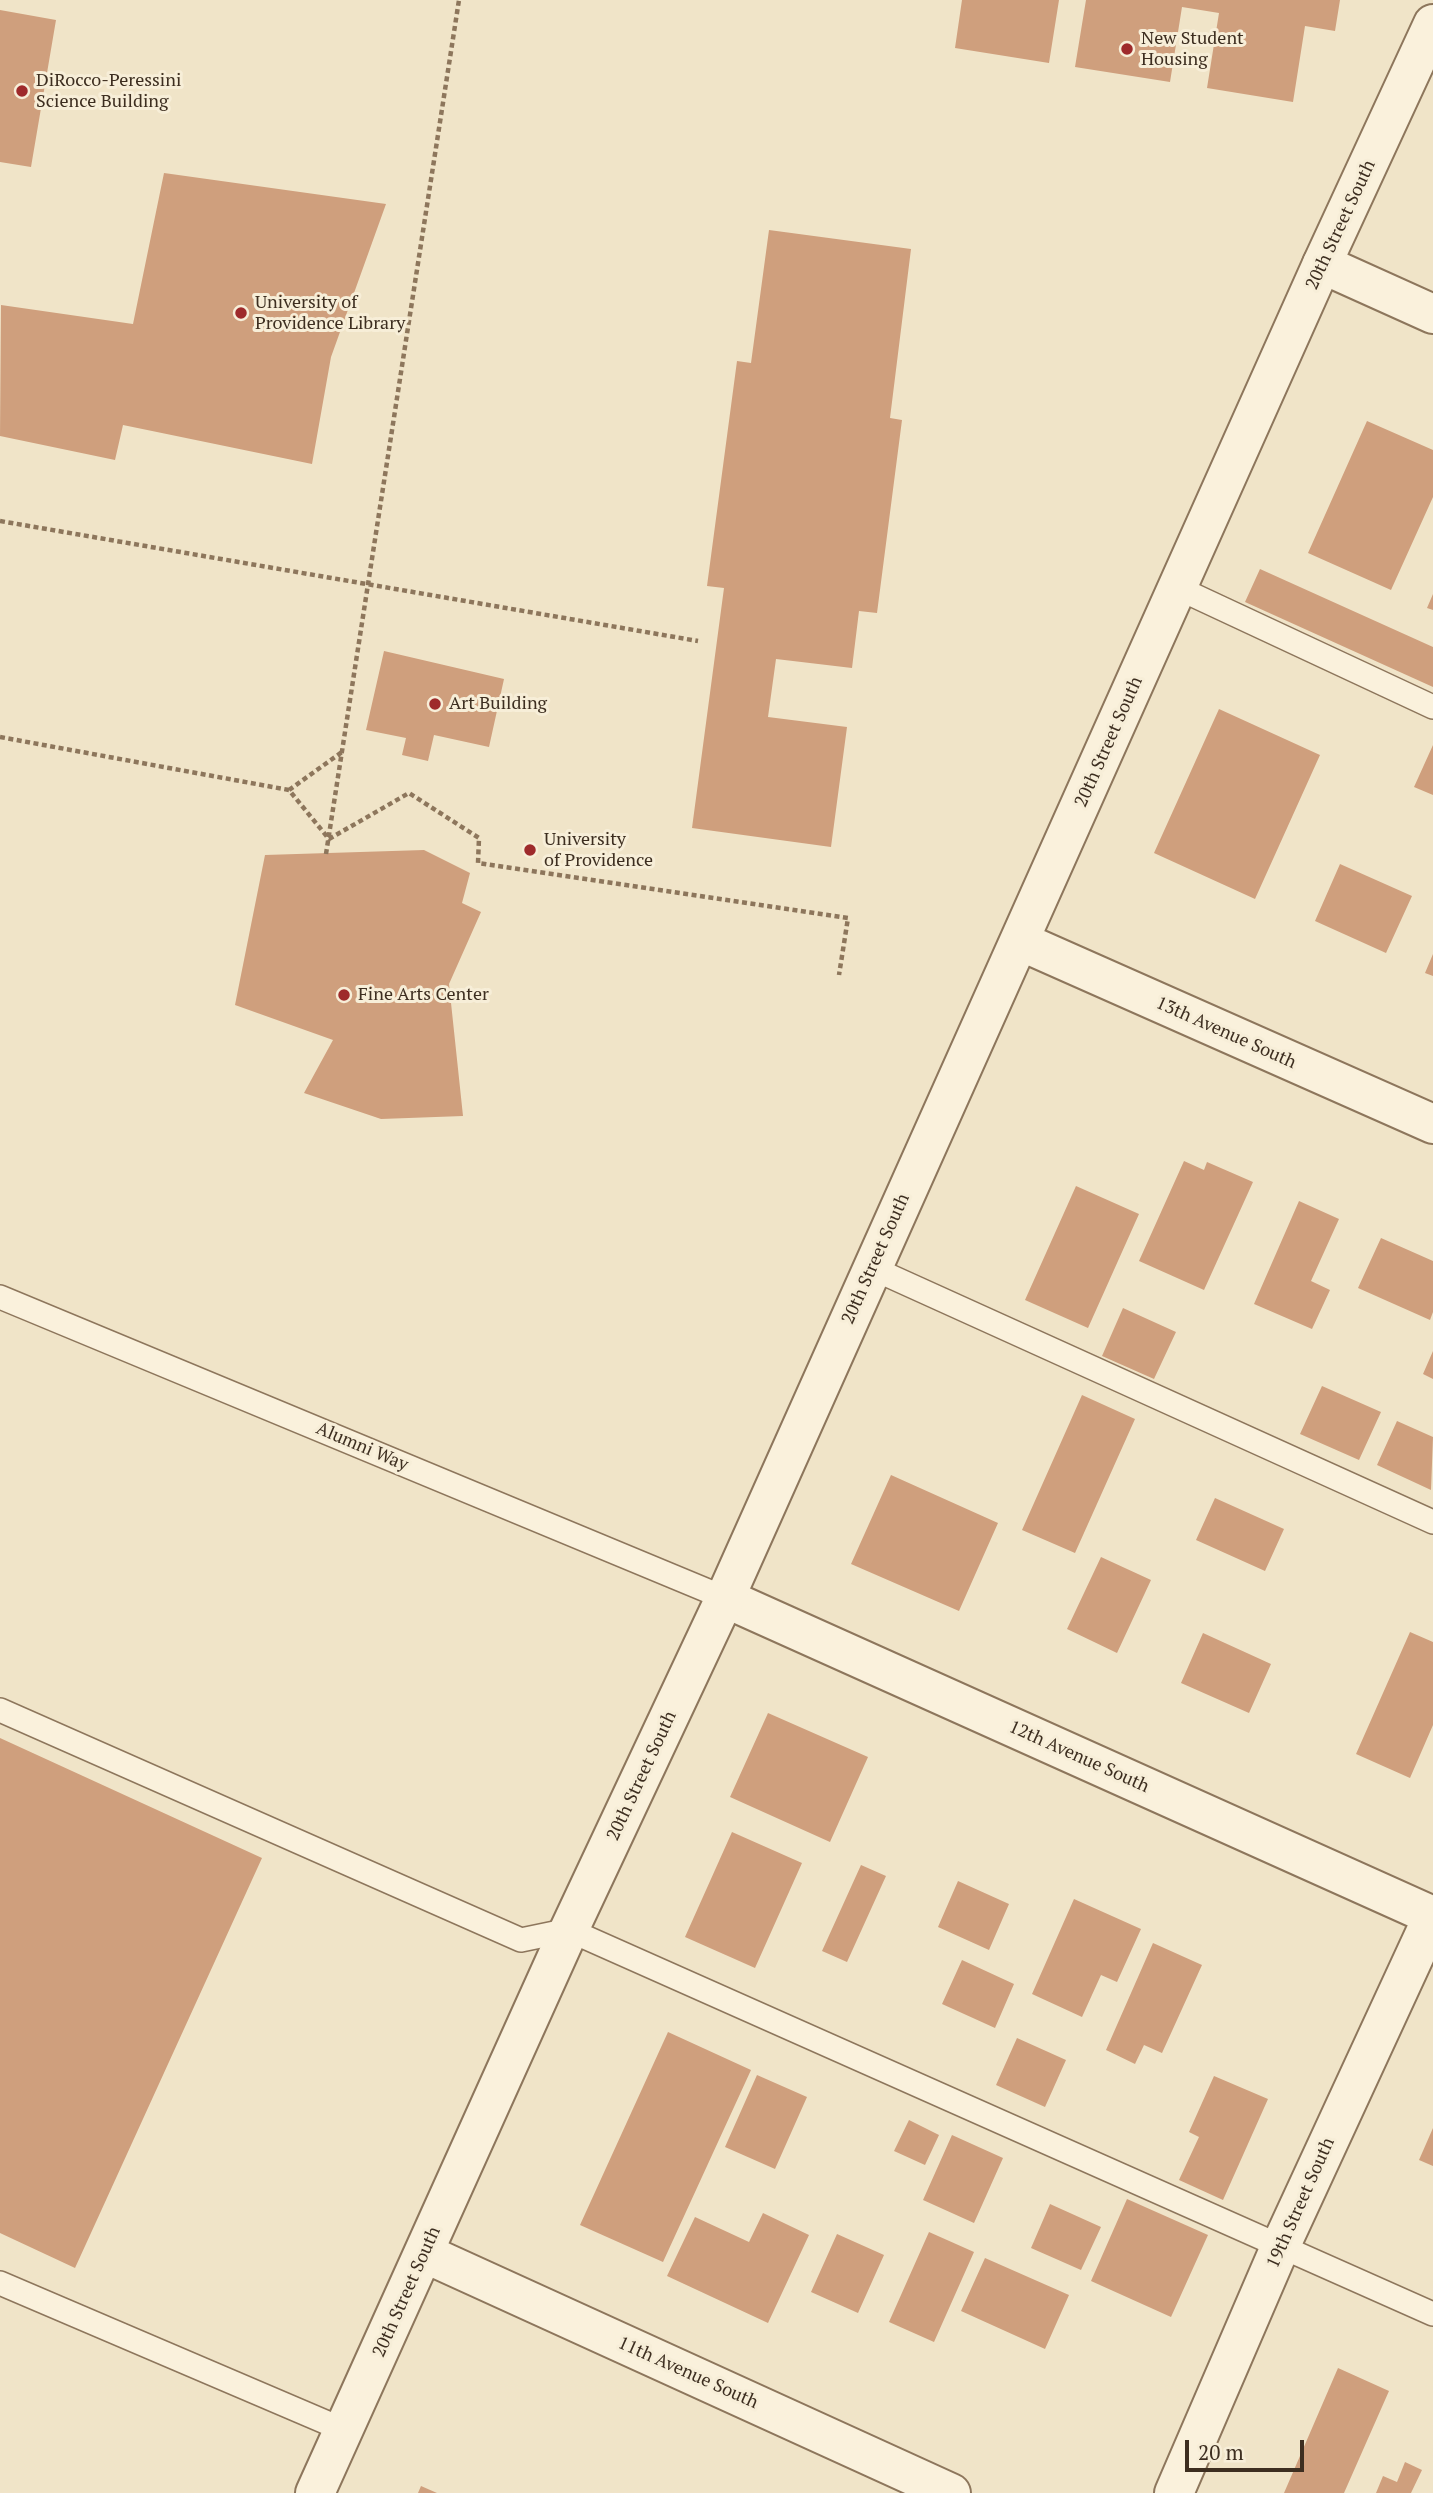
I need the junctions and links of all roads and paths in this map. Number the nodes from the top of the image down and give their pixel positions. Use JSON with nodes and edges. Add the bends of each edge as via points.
{"nodes":[{"id":1,"x":459,"y":0,"type":"edge"},
{"id":2,"x":1433,"y":24,"type":"edge"},
{"id":3,"x":1322,"y":264,"type":"junction"},
{"id":4,"x":1433,"y":314,"type":"edge"},
{"id":5,"x":0,"y":521,"type":"edge"},
{"id":6,"x":368,"y":584,"type":"junction"},
{"id":7,"x":1178,"y":588,"type":"junction"},
{"id":8,"x":698,"y":641,"type":"dead end"},
{"id":9,"x":1433,"y":707,"type":"edge"},
{"id":10,"x":0,"y":737,"type":"edge"},
{"id":11,"x":342,"y":751,"type":"junction"},
{"id":12,"x":289,"y":790,"type":"junction"},
{"id":13,"x":329,"y":839,"type":"junction"},
{"id":14,"x":326,"y":854,"type":"dead end"},
{"id":15,"x":1020,"y":941,"type":"junction"},
{"id":16,"x":839,"y":975,"type":"dead end"},
{"id":17,"x":1433,"y":1124,"type":"edge"},
{"id":18,"x":872,"y":1268,"type":"junction"},
{"id":19,"x":0,"y":1297,"type":"edge"},
{"id":20,"x":1433,"y":1522,"type":"edge"},
{"id":21,"x":725,"y":1598,"type":"junction"},
{"id":22,"x":0,"y":1710,"type":"edge"},
{"id":23,"x":1433,"y":1916,"type":"edge"},
{"id":24,"x":569,"y":1930,"type":"junction"},
{"id":25,"x":1281,"y":2245,"type":"junction"},
{"id":26,"x":424,"y":2253,"type":"junction"},
{"id":27,"x":0,"y":2283,"type":"edge"},
{"id":28,"x":1433,"y":2314,"type":"edge"},
{"id":29,"x":344,"y":2430,"type":"junction"},
{"id":30,"x":315,"y":2493,"type":"edge"},
{"id":31,"x":951,"y":2493,"type":"edge"},
{"id":32,"x":1174,"y":2493,"type":"edge"}],
"edges":[{"from":1,"to":6,"type":"path"},
{"from":2,"to":3,"type":"street","name":"20th Street South"},
{"from":3,"to":4,"type":"street"},
{"from":3,"to":7,"type":"street","name":"20th Street South"},
{"from":5,"to":6,"type":"path"},
{"from":6,"to":8,"type":"path"},
{"from":6,"to":11,"type":"path"},
{"from":7,"to":9,"type":"lane"},
{"from":7,"to":15,"type":"street","name":"20th Street South"},
{"from":10,"to":12,"type":"path"},
{"from":11,"to":12,"type":"path"},
{"from":11,"to":13,"type":"path"},
{"from":12,"to":13,"type":"path"},
{"from":13,"to":14,"type":"path"},
{"from":13,"to":16,"type":"path","via":[[409,793],[479,838],[478,863],[848,918]]},
{"from":15,"to":17,"type":"street","name":"13th Avenue South"},
{"from":15,"to":18,"type":"street","name":"20th Street South"},
{"from":18,"to":20,"type":"lane"},
{"from":18,"to":21,"type":"street","name":"20th Street South"},
{"from":19,"to":21,"type":"lane","name":"Alumni Way"},
{"from":21,"to":23,"type":"street","name":"12th Avenue South"},
{"from":21,"to":24,"type":"street","name":"20th Street South"},
{"from":22,"to":24,"type":"lane","via":[[521,1940]]},
{"from":23,"to":25,"type":"street","name":"19th Street South"},
{"from":24,"to":25,"type":"lane"},
{"from":24,"to":26,"type":"street","name":"20th Street South"},
{"from":25,"to":28,"type":"lane"},
{"from":25,"to":32,"type":"street","name":"19th Street South"},
{"from":26,"to":29,"type":"street","name":"20th Street South"},
{"from":26,"to":31,"type":"street","name":"11th Avenue South"},
{"from":27,"to":29,"type":"lane"},
{"from":29,"to":30,"type":"street","name":"20th Street South"}]}
